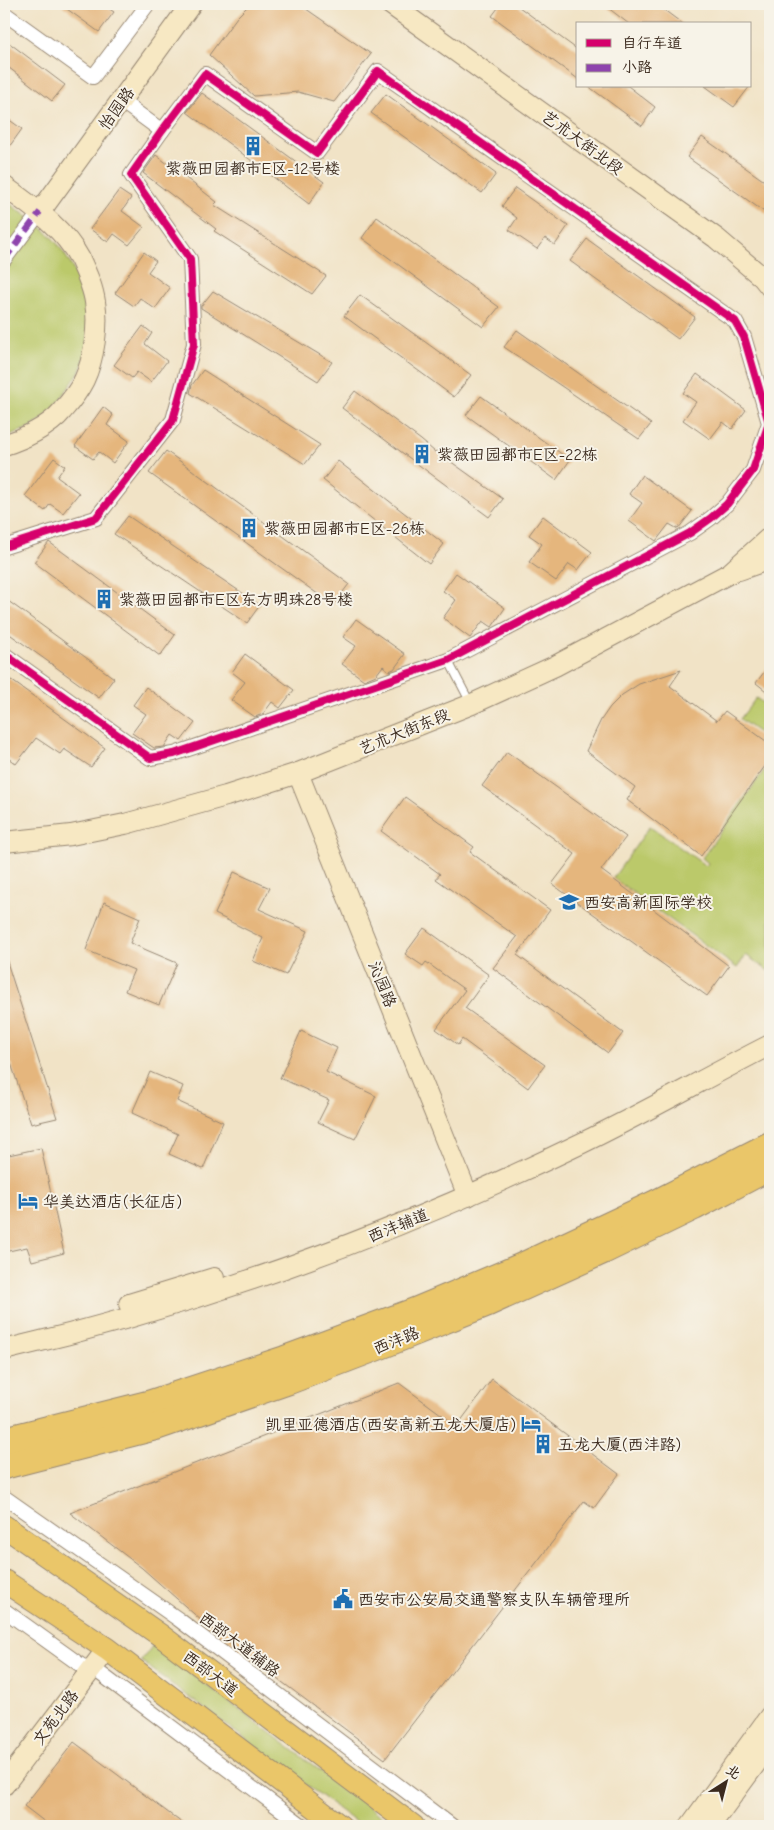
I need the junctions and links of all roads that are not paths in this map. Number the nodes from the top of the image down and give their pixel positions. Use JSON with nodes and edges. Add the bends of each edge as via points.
{"nodes":[{"id":1,"x":148,"y":4,"type":"edge"},
{"id":2,"x":190,"y":4,"type":"edge"},
{"id":3,"x":390,"y":4,"type":"edge"},
{"id":4,"x":4,"y":13,"type":"edge"},
{"id":5,"x":122,"y":101,"type":"junction"},
{"id":6,"x":162,"y":131,"type":"junction"},
{"id":7,"x":4,"y":186,"type":"edge"},
{"id":8,"x":40,"y":212,"type":"junction"},
{"id":9,"x":4,"y":260,"type":"edge"},
{"id":10,"x":770,"y":287,"type":"edge"},
{"id":11,"x":4,"y":445,"type":"edge"},
{"id":12,"x":770,"y":537,"type":"edge"},
{"id":13,"x":4,"y":547,"type":"edge"},
{"id":14,"x":770,"y":559,"type":"edge"},
{"id":15,"x":730,"y":572,"type":"junction"},
{"id":16,"x":4,"y":654,"type":"edge"},
{"id":17,"x":448,"y":660,"type":"junction"},
{"id":18,"x":472,"y":704,"type":"junction"},
{"id":19,"x":298,"y":773,"type":"junction"},
{"id":20,"x":4,"y":842,"type":"edge"},
{"id":21,"x":770,"y":1032,"type":"edge"},
{"id":22,"x":770,"y":1045,"type":"edge"},
{"id":23,"x":770,"y":1145,"type":"edge"},
{"id":24,"x":770,"y":1166,"type":"edge"},
{"id":25,"x":466,"y":1190,"type":"junction"},
{"id":26,"x":4,"y":1337,"type":"edge"},
{"id":27,"x":4,"y":1350,"type":"edge"},
{"id":28,"x":4,"y":1440,"type":"edge"},
{"id":29,"x":4,"y":1466,"type":"edge"},
{"id":30,"x":4,"y":1496,"type":"edge"},
{"id":31,"x":4,"y":1526,"type":"edge"},
{"id":32,"x":4,"y":1581,"type":"edge"},
{"id":33,"x":4,"y":1610,"type":"edge"},
{"id":34,"x":103,"y":1647,"type":"junction"},
{"id":35,"x":88,"y":1667,"type":"junction"},
{"id":36,"x":770,"y":1716,"type":"edge"},
{"id":37,"x":770,"y":1744,"type":"edge"},
{"id":38,"x":4,"y":1768,"type":"edge"},
{"id":39,"x":4,"y":1785,"type":"edge"},
{"id":40,"x":303,"y":1826,"type":"edge"},
{"id":41,"x":340,"y":1826,"type":"edge"},
{"id":42,"x":413,"y":1826,"type":"edge"},
{"id":43,"x":452,"y":1826,"type":"edge"},
{"id":44,"x":690,"y":1826,"type":"edge"},
{"id":45,"x":710,"y":1826,"type":"edge"}],
"edges":[{"from":1,"to":4,"type":"street","via":[[93,77]]},
{"from":2,"to":5,"type":"street","name":"怡园路"},
{"from":3,"to":10,"type":"street","name":"艺术大街北段","via":[[716,238],[762,276]]},
{"from":5,"to":6,"type":"street"},
{"from":5,"to":8,"type":"street","name":"怡园路"},
{"from":6,"to":13,"type":"street","via":[[131,175],[190,259],[194,344],[174,420],[96,518]]},
{"from":6,"to":17,"type":"street","via":[[204,74],[317,153],[378,71],[735,321],[744,337],[769,423],[753,470],[727,504],[690,533]]},
{"from":7,"to":8,"type":"street"},
{"from":8,"to":9,"type":"street"},
{"from":8,"to":11,"type":"street","via":[[62,234],[89,278],[95,301],[94,344],[84,380],[62,412],[30,434]]},
{"from":12,"to":15,"type":"street","name":"艺术大街东段"},
{"from":14,"to":15,"type":"street"},
{"from":15,"to":18,"type":"street","name":"艺术大街东段","via":[[555,666]]},
{"from":16,"to":17,"type":"street","via":[[150,758],[174,754]]},
{"from":17,"to":18,"type":"lane"},
{"from":18,"to":19,"type":"street","name":"艺术大街东段"},
{"from":19,"to":20,"type":"street","name":"艺术大街东段","via":[[124,824],[71,835]]},
{"from":19,"to":25,"type":"street","name":"沁园路"},
{"from":21,"to":25,"type":"street","name":"西沣辅道"},
{"from":22,"to":25,"type":"street","name":"西沣辅道","via":[[583,1143]]},
{"from":23,"to":28,"type":"highway","name":"西沣路","via":[[520,1267],[415,1311],[285,1359],[151,1403]]},
{"from":24,"to":29,"type":"highway","name":"西沣路","via":[[603,1252],[383,1345],[156,1427]]},
{"from":25,"to":26,"type":"street","name":"西沣辅道","via":[[214,1278]]},
{"from":25,"to":27,"type":"street","name":"西沣辅道","via":[[367,1237],[236,1285],[137,1316]]},
{"from":30,"to":43,"type":"street","name":"西部大道辅路","via":[[178,1619]]},
{"from":31,"to":42,"type":"main road","name":"西部大道","via":[[160,1635]]},
{"from":32,"to":34,"type":"main road"},
{"from":33,"to":35,"type":"street"},
{"from":34,"to":35,"type":"street","name":"文苑北路"},
{"from":34,"to":41,"type":"main road"},
{"from":35,"to":38,"type":"street","name":"文苑北路"},
{"from":35,"to":39,"type":"street","name":"文苑北路"},
{"from":35,"to":40,"type":"street"},
{"from":36,"to":44,"type":"street"},
{"from":37,"to":45,"type":"street"}]}
